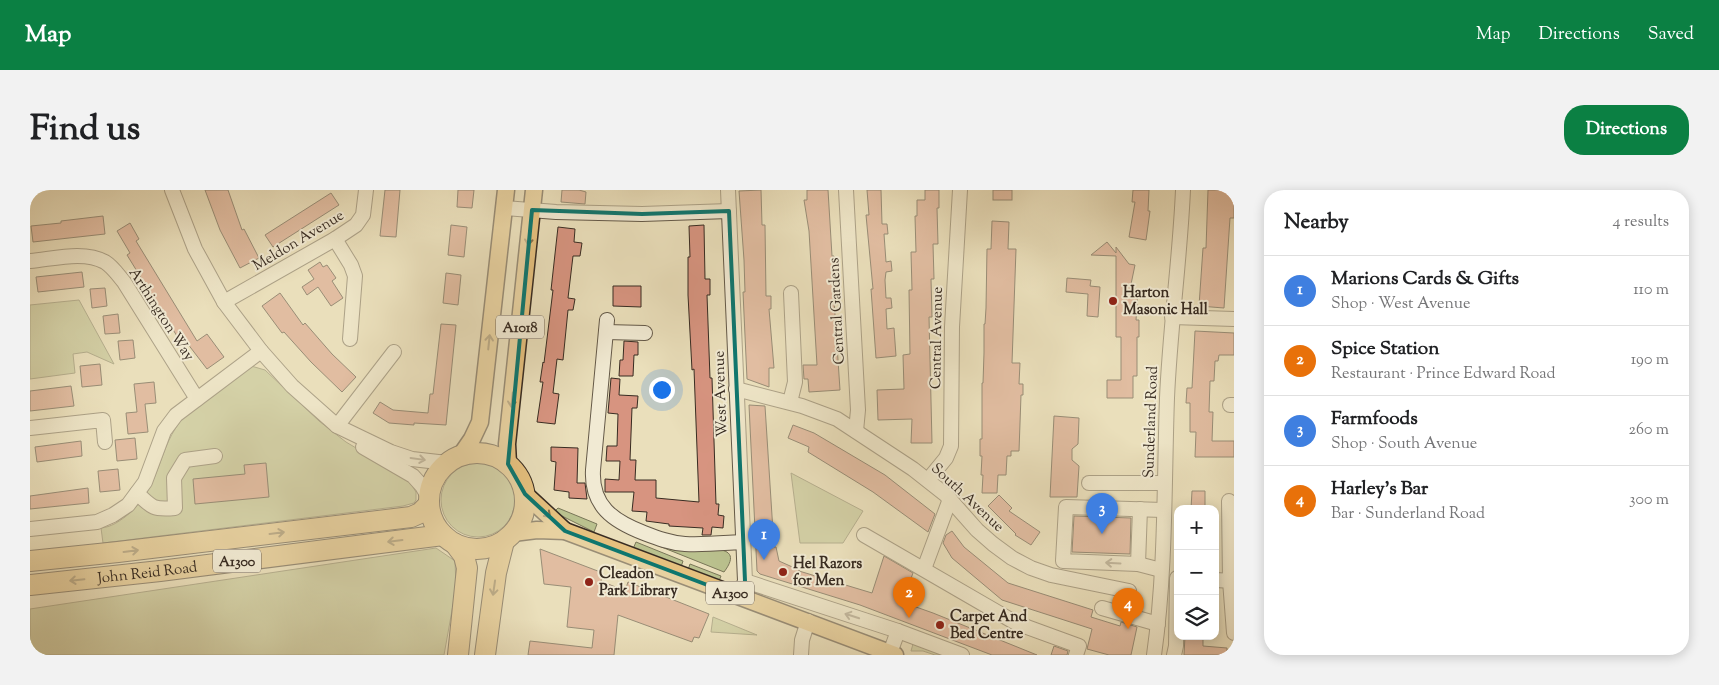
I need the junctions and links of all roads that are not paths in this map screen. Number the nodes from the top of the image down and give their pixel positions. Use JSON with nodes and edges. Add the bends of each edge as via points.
{"nodes":[{"id":1,"x":172,"y":190,"type":"edge"},
{"id":2,"x":366,"y":190,"type":"edge"},
{"id":3,"x":506,"y":190,"type":"edge"},
{"id":4,"x":534,"y":190,"type":"edge"},
{"id":5,"x":728,"y":190,"type":"edge"},
{"id":6,"x":846,"y":190,"type":"edge"},
{"id":7,"x":960,"y":190,"type":"edge"},
{"id":8,"x":1183,"y":190,"type":"edge"},
{"id":9,"x":504,"y":208,"type":"junction"},
{"id":10,"x":532,"y":210,"type":"junction"},
{"id":11,"x":729,"y":211,"type":"junction"},
{"id":12,"x":335,"y":239,"type":"junction"},
{"id":13,"x":30,"y":261,"type":"edge"},
{"id":14,"x":791,"y":293,"type":"dead end"},
{"id":15,"x":224,"y":302,"type":"junction"},
{"id":16,"x":1172,"y":317,"type":"junction"},
{"id":17,"x":1234,"y":319,"type":"edge"},
{"id":18,"x":644,"y":333,"type":"dead end"},
{"id":19,"x":350,"y":340,"type":"dead end"},
{"id":20,"x":261,"y":351,"type":"junction"},
{"id":21,"x":394,"y":352,"type":"dead end"},
{"id":22,"x":736,"y":389,"type":"junction"},
{"id":23,"x":197,"y":399,"type":"junction"},
{"id":24,"x":790,"y":402,"type":"junction"},
{"id":25,"x":337,"y":426,"type":"junction"},
{"id":26,"x":30,"y":428,"type":"edge"},
{"id":27,"x":856,"y":431,"type":"junction"},
{"id":28,"x":105,"y":442,"type":"dead end"},
{"id":29,"x":215,"y":456,"type":"dead end"},
{"id":30,"x":454,"y":459,"type":"junction"},
{"id":31,"x":508,"y":464,"type":"junction"},
{"id":32,"x":928,"y":480,"type":"junction"},
{"id":33,"x":1089,"y":483,"type":"dead end"},
{"id":34,"x":1164,"y":483,"type":"junction"},
{"id":35,"x":137,"y":493,"type":"junction"},
{"id":36,"x":525,"y":494,"type":"junction"},
{"id":37,"x":950,"y":499,"type":"junction"},
{"id":38,"x":1229,"y":500,"type":"dead end"},
{"id":39,"x":429,"y":501,"type":"junction"},
{"id":40,"x":1140,"y":509,"type":"junction"},
{"id":41,"x":1163,"y":510,"type":"junction"},
{"id":42,"x":30,"y":530,"type":"edge"},
{"id":43,"x":565,"y":531,"type":"junction"},
{"id":44,"x":864,"y":535,"type":"dead end"},
{"id":45,"x":508,"y":537,"type":"junction"},
{"id":46,"x":449,"y":540,"type":"junction"},
{"id":47,"x":743,"y":542,"type":"junction"},
{"id":48,"x":1232,"y":549,"type":"edge"},
{"id":49,"x":30,"y":561,"type":"edge"},
{"id":50,"x":1138,"y":564,"type":"junction"},
{"id":51,"x":924,"y":569,"type":"junction"},
{"id":52,"x":1161,"y":574,"type":"junction"},
{"id":53,"x":1174,"y":577,"type":"edge"},
{"id":54,"x":1219,"y":580,"type":"edge"},
{"id":55,"x":745,"y":581,"type":"junction"},
{"id":56,"x":1232,"y":581,"type":"edge"},
{"id":57,"x":31,"y":585,"type":"edge"},
{"id":58,"x":1130,"y":591,"type":"dead end"},
{"id":59,"x":1178,"y":595,"type":"edge"},
{"id":60,"x":739,"y":597,"type":"junction"},
{"id":61,"x":1102,"y":608,"type":"dead end"},
{"id":62,"x":808,"y":621,"type":"junction"},
{"id":63,"x":1158,"y":624,"type":"junction"},
{"id":64,"x":898,"y":631,"type":"junction"},
{"id":65,"x":1234,"y":633,"type":"edge"},
{"id":66,"x":892,"y":654,"type":"edge"},
{"id":67,"x":458,"y":655,"type":"edge"},
{"id":68,"x":485,"y":655,"type":"edge"},
{"id":69,"x":801,"y":655,"type":"edge"},
{"id":70,"x":962,"y":655,"type":"edge"},
{"id":71,"x":1076,"y":655,"type":"edge"},
{"id":72,"x":1154,"y":655,"type":"edge"},
{"id":73,"x":1174,"y":655,"type":"edge"}],
"edges":[{"from":1,"to":15,"type":"street","via":[[195,249]]},
{"from":2,"to":12,"type":"street","name":"Meldon Avenue","via":[[363,215],[356,225]]},
{"from":3,"to":9,"type":"main road","number":"A1018"},
{"from":4,"to":10,"type":"main road","number":"A1018"},
{"from":5,"to":11,"type":"street","name":"West Avenue"},
{"from":6,"to":27,"type":"street","name":"Central Gardens","via":[[858,410]]},
{"from":7,"to":32,"type":"street","name":"Central Avenue","via":[[952,327],[951,446],[946,458]]},
{"from":8,"to":16,"type":"street","name":"Sunderland Road"},
{"from":9,"to":10,"type":"street"},
{"from":30,"to":9,"type":"main road","number":"A1018","one_way":true,"via":[[472,439],[480,422]]},
{"from":10,"to":11,"type":"street","via":[[642,214]]},
{"from":10,"to":31,"type":"main road","number":"A1018","one_way":true,"via":[[508,437]]},
{"from":11,"to":22,"type":"street","name":"West Avenue"},
{"from":12,"to":15,"type":"street","name":"Meldon Avenue"},
{"from":12,"to":19,"type":"street","via":[[355,276]]},
{"from":13,"to":23,"type":"street","name":"Arthington Way","via":[[80,256],[105,262],[124,282]]},
{"from":14,"to":24,"type":"street","via":[[795,382]]},
{"from":15,"to":20,"type":"street"},
{"from":16,"to":17,"type":"street"},
{"from":16,"to":34,"type":"street","name":"Sunderland Road"},
{"from":18,"to":47,"type":"street","via":[[606,326],[592,476],[595,492],[615,519],[663,540],[687,544]]},
{"from":20,"to":23,"type":"street"},
{"from":20,"to":25,"type":"street","via":[[292,386]]},
{"from":21,"to":25,"type":"street"},
{"from":22,"to":24,"type":"street","name":"South Avenue"},
{"from":22,"to":47,"type":"street","name":"West Avenue"},
{"from":23,"to":35,"type":"street","via":[[176,415],[164,431],[148,476]]},
{"from":24,"to":27,"type":"street","name":"South Avenue","via":[[837,419]]},
{"from":25,"to":30,"type":"street","one_way":true,"via":[[412,459]]},
{"from":25,"to":39,"type":"street","via":[[373,454],[413,476]]},
{"from":26,"to":28,"type":"street","via":[[103,420]]},
{"from":27,"to":32,"type":"street","name":"South Avenue"},
{"from":29,"to":35,"type":"street","via":[[185,460],[174,478],[175,508],[159,510]]},
{"from":30,"to":31,"type":"highway","via":[[478,452]]},
{"from":30,"to":39,"type":"highway","via":[[434,478]]},
{"from":31,"to":36,"type":"highway","via":[[522,483]]},
{"from":32,"to":37,"type":"street","name":"South Avenue"},
{"from":33,"to":34,"type":"street"},
{"from":34,"to":41,"type":"street","name":"Sunderland Road"},
{"from":35,"to":42,"type":"street","via":[[113,515],[97,522]]},
{"from":36,"to":43,"type":"main road","number":"A1300","one_way":true},
{"from":36,"to":45,"type":"highway","via":[[523,514]]},
{"from":37,"to":51,"type":"street"},
{"from":37,"to":58,"type":"street","name":"South Avenue","via":[[993,544],[1031,568]]},
{"from":38,"to":48,"type":"street"},
{"from":39,"to":46,"type":"highway","via":[[436,526]]},
{"from":49,"to":39,"type":"highway","name":"John Reid Road","number":"A1300","one_way":true,"via":[[411,517],[420,513]]},
{"from":40,"to":41,"type":"street"},
{"from":40,"to":50,"type":"street"},
{"from":50,"to":40,"type":"street","one_way":true,"via":[[1063,561],[1066,507]]},
{"from":41,"to":52,"type":"street","name":"Sunderland Road"},
{"from":43,"to":45,"type":"main road","number":"A1300","via":[[537,530]]},
{"from":43,"to":60,"type":"main road","number":"A1300"},
{"from":44,"to":51,"type":"street"},
{"from":45,"to":46,"type":"highway","via":[[481,549]]},
{"from":45,"to":68,"type":"highway","one_way":true,"via":[[496,573]]},
{"from":46,"to":57,"type":"highway","name":"John Reid Road","number":"A1300","one_way":true},
{"from":46,"to":67,"type":"highway","via":[[464,556],[467,568]]},
{"from":47,"to":55,"type":"street","name":"West Avenue"},
{"from":48,"to":56,"type":"street"},
{"from":50,"to":52,"type":"street"},
{"from":51,"to":71,"type":"street","via":[[1016,623],[1079,646]]},
{"from":52,"to":53,"type":"street"},
{"from":52,"to":63,"type":"street","name":"Sunderland Road"},
{"from":54,"to":56,"type":"street"},
{"from":55,"to":60,"type":"street","name":"West Avenue"},
{"from":64,"to":55,"type":"street","one_way":true},
{"from":56,"to":65,"type":"street"},
{"from":59,"to":73,"type":"street"},
{"from":60,"to":62,"type":"main road","number":"A1300"},
{"from":61,"to":63,"type":"street"},
{"from":62,"to":66,"type":"main road","number":"A1300"},
{"from":62,"to":69,"type":"street"},
{"from":63,"to":72,"type":"street","name":"Sunderland Road"},
{"from":64,"to":66,"type":"street"},
{"from":64,"to":70,"type":"street"}]}
